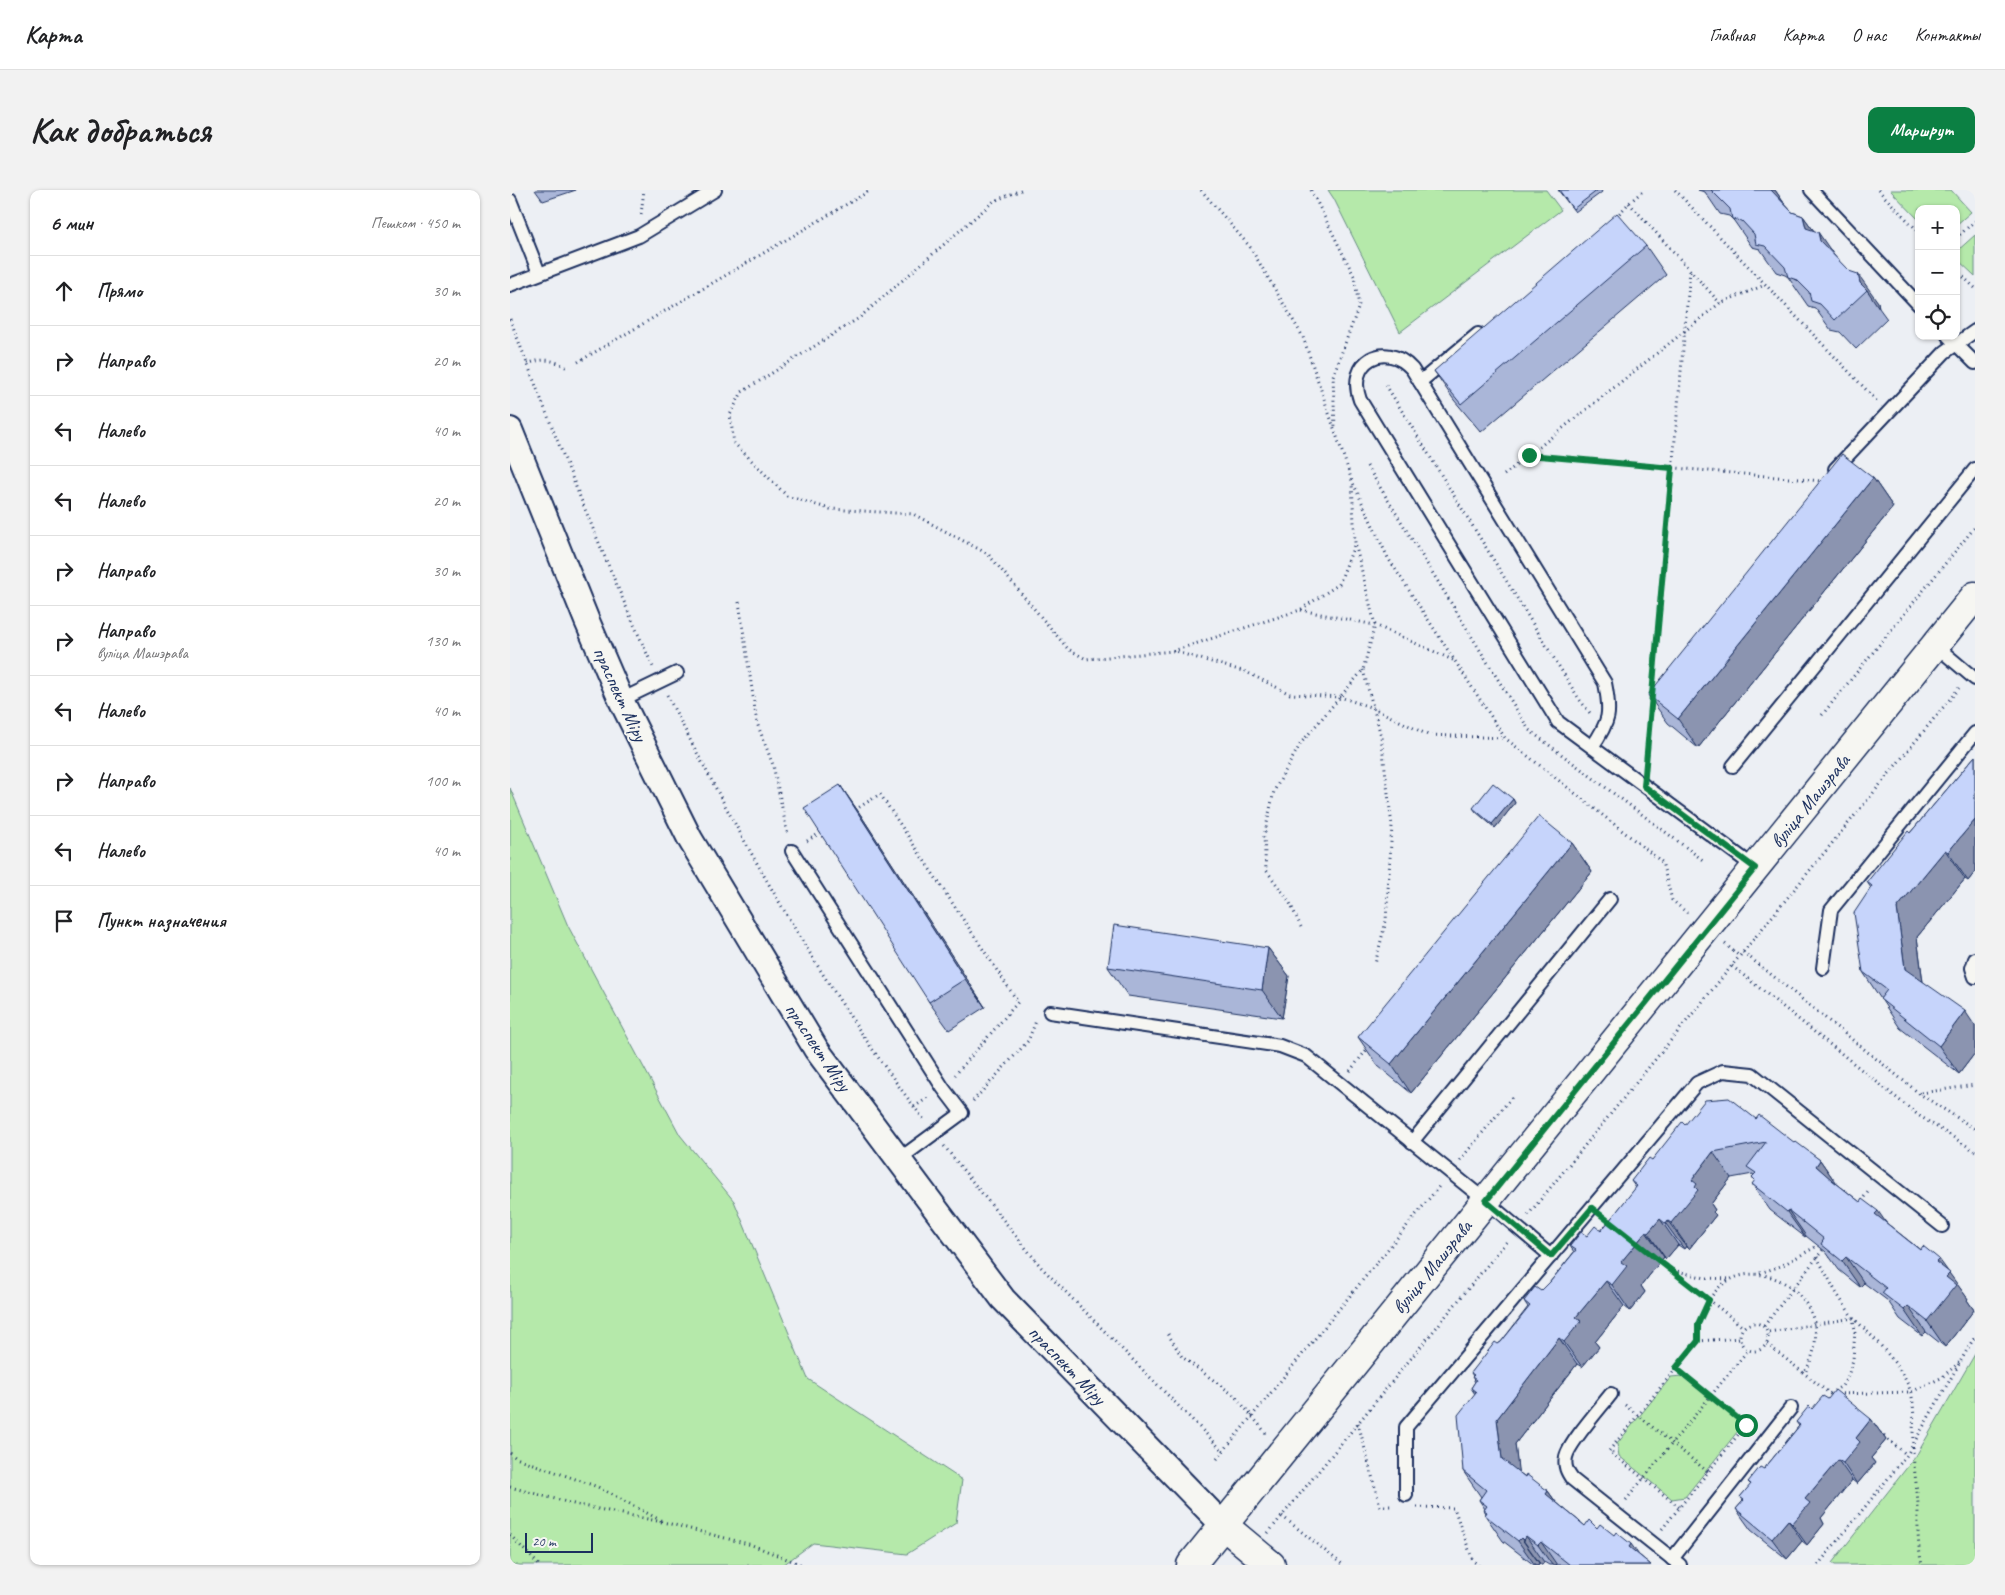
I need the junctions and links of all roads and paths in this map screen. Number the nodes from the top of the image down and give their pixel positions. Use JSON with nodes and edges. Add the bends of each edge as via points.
{"nodes":[{"id":1,"x":714,"y":190,"type":"edge"},
{"id":2,"x":870,"y":190,"type":"edge"},
{"id":3,"x":1021,"y":190,"type":"edge"},
{"id":4,"x":1201,"y":190,"type":"edge"},
{"id":5,"x":1312,"y":190,"type":"edge"},
{"id":6,"x":1644,"y":190,"type":"edge"},
{"id":7,"x":1675,"y":190,"type":"edge"},
{"id":8,"x":1811,"y":190,"type":"edge"},
{"id":9,"x":1878,"y":190,"type":"edge"},
{"id":10,"x":510,"y":200,"type":"edge"},
{"id":11,"x":1629,"y":203,"type":"junction"},
{"id":12,"x":1975,"y":221,"type":"edge"},
{"id":13,"x":1612,"y":222,"type":"edge"},
{"id":14,"x":1915,"y":228,"type":"edge"},
{"id":15,"x":1960,"y":234,"type":"edge"},
{"id":16,"x":1690,"y":270,"type":"junction"},
{"id":17,"x":539,"y":273,"type":"junction"},
{"id":18,"x":1960,"y":274,"type":"edge"},
{"id":19,"x":510,"y":284,"type":"edge"},
{"id":20,"x":1765,"y":285,"type":"junction"},
{"id":21,"x":1975,"y":288,"type":"edge"},
{"id":22,"x":1915,"y":301,"type":"edge"},
{"id":23,"x":1720,"y":303,"type":"junction"},
{"id":24,"x":1487,"y":326,"type":"edge"},
{"id":25,"x":1684,"y":331,"type":"junction"},
{"id":26,"x":1975,"y":331,"type":"edge"},
{"id":27,"x":1960,"y":337,"type":"edge"},
{"id":28,"x":1952,"y":340,"type":"edge"},
{"id":29,"x":578,"y":362,"type":"dead end"},
{"id":30,"x":1975,"y":363,"type":"edge"},
{"id":31,"x":527,"y":364,"type":"dead end"},
{"id":32,"x":567,"y":368,"type":"dead end"},
{"id":33,"x":1420,"y":382,"type":"junction"},
{"id":34,"x":1386,"y":385,"type":"dead end"},
{"id":35,"x":1888,"y":412,"type":"junction"},
{"id":36,"x":510,"y":430,"type":"edge"},
{"id":37,"x":1335,"y":434,"type":"junction"},
{"id":38,"x":1529,"y":455,"type":"junction"},
{"id":39,"x":1672,"y":468,"type":"junction"},
{"id":40,"x":1975,"y":468,"type":"edge"},
{"id":41,"x":1504,"y":475,"type":"dead end"},
{"id":42,"x":1352,"y":481,"type":"junction"},
{"id":43,"x":1823,"y":481,"type":"joint"},
{"id":44,"x":1975,"y":527,"type":"edge"},
{"id":45,"x":1354,"y":543,"type":"junction"},
{"id":46,"x":1975,"y":596,"type":"edge"},
{"id":47,"x":739,"y":602,"type":"dead end"},
{"id":48,"x":1300,"y":610,"type":"junction"},
{"id":49,"x":1376,"y":625,"type":"junction"},
{"id":50,"x":1936,"y":646,"type":"junction"},
{"id":51,"x":1173,"y":651,"type":"junction"},
{"id":52,"x":1456,"y":661,"type":"junction"},
{"id":53,"x":1363,"y":670,"type":"junction"},
{"id":54,"x":677,"y":673,"type":"dead end"},
{"id":55,"x":1972,"y":677,"type":"edge"},
{"id":56,"x":1340,"y":697,"type":"junction"},
{"id":57,"x":622,"y":700,"type":"junction"},
{"id":58,"x":1373,"y":708,"type":"junction"},
{"id":59,"x":1822,"y":715,"type":"dead end"},
{"id":60,"x":1604,"y":730,"type":"junction"},
{"id":61,"x":1975,"y":733,"type":"edge"},
{"id":62,"x":1505,"y":738,"type":"junction"},
{"id":63,"x":1592,"y":747,"type":"junction"},
{"id":64,"x":1733,"y":766,"type":"dead end"},
{"id":65,"x":1644,"y":786,"type":"junction"},
{"id":66,"x":848,"y":815,"type":"edge"},
{"id":67,"x":824,"y":830,"type":"edge"},
{"id":68,"x":792,"y":851,"type":"junction"},
{"id":69,"x":1755,"y":868,"type":"junction"},
{"id":70,"x":1610,"y":899,"type":"dead end"},
{"id":71,"x":1672,"y":900,"type":"dead end"},
{"id":72,"x":1302,"y":927,"type":"dead end"},
{"id":73,"x":1743,"y":952,"type":"junction"},
{"id":74,"x":1975,"y":959,"type":"edge"},
{"id":75,"x":1375,"y":964,"type":"dead end"},
{"id":76,"x":1732,"y":966,"type":"junction"},
{"id":77,"x":1823,"y":968,"type":"dead end"},
{"id":78,"x":1975,"y":976,"type":"edge"},
{"id":79,"x":1050,"y":1012,"type":"joint"},
{"id":80,"x":1369,"y":1046,"type":"edge"},
{"id":81,"x":1340,"y":1083,"type":"junction"},
{"id":82,"x":1975,"y":1085,"type":"edge"},
{"id":83,"x":943,"y":1088,"type":"junction"},
{"id":84,"x":1920,"y":1094,"type":"junction"},
{"id":85,"x":1512,"y":1097,"type":"dead end"},
{"id":86,"x":914,"y":1107,"type":"dead end"},
{"id":87,"x":962,"y":1113,"type":"junction"},
{"id":88,"x":1975,"y":1129,"type":"edge"},
{"id":89,"x":1412,"y":1142,"type":"junction"},
{"id":90,"x":1975,"y":1151,"type":"edge"},
{"id":91,"x":898,"y":1160,"type":"junction"},
{"id":92,"x":1450,"y":1172,"type":"junction"},
{"id":93,"x":1868,"y":1192,"type":"dead end"},
{"id":94,"x":1486,"y":1201,"type":"junction"},
{"id":95,"x":1857,"y":1206,"type":"edge"},
{"id":96,"x":1942,"y":1226,"type":"dead end"},
{"id":97,"x":1518,"y":1227,"type":"junction"},
{"id":98,"x":1551,"y":1256,"type":"junction"},
{"id":99,"x":1817,"y":1257,"type":"junction"},
{"id":100,"x":1657,"y":1259,"type":"edge"},
{"id":101,"x":1671,"y":1270,"type":"junction"},
{"id":102,"x":1758,"y":1274,"type":"junction"},
{"id":103,"x":1731,"y":1279,"type":"junction"},
{"id":104,"x":1793,"y":1288,"type":"junction"},
{"id":105,"x":1709,"y":1300,"type":"junction"},
{"id":106,"x":1853,"y":1318,"type":"junction"},
{"id":107,"x":1815,"y":1324,"type":"junction"},
{"id":108,"x":1764,"y":1326,"type":"junction"},
{"id":109,"x":1744,"y":1327,"type":"junction"},
{"id":110,"x":1769,"y":1332,"type":"junction"},
{"id":111,"x":1168,"y":1334,"type":"dead end"},
{"id":112,"x":1975,"y":1336,"type":"edge"},
{"id":113,"x":1740,"y":1338,"type":"junction"},
{"id":114,"x":1698,"y":1341,"type":"junction"},
{"id":115,"x":1767,"y":1344,"type":"junction"},
{"id":116,"x":1748,"y":1350,"type":"junction"},
{"id":117,"x":1964,"y":1359,"type":"junction"},
{"id":118,"x":1676,"y":1368,"type":"junction"},
{"id":119,"x":1804,"y":1374,"type":"junction"},
{"id":120,"x":1911,"y":1392,"type":"junction"},
{"id":121,"x":1611,"y":1394,"type":"joint"},
{"id":122,"x":1829,"y":1394,"type":"junction"},
{"id":123,"x":1710,"y":1396,"type":"junction"},
{"id":124,"x":1837,"y":1400,"type":"edge"},
{"id":125,"x":1791,"y":1408,"type":"dead end"},
{"id":126,"x":1638,"y":1415,"type":"junction"},
{"id":127,"x":1252,"y":1416,"type":"junction"},
{"id":128,"x":1876,"y":1430,"type":"dead end"},
{"id":129,"x":1672,"y":1443,"type":"junction"},
{"id":130,"x":1912,"y":1446,"type":"junction"},
{"id":131,"x":1282,"y":1453,"type":"junction"},
{"id":132,"x":510,"y":1454,"type":"edge"},
{"id":133,"x":1907,"y":1455,"type":"junction"},
{"id":134,"x":1217,"y":1460,"type":"dead end"},
{"id":135,"x":1708,"y":1472,"type":"junction"},
{"id":136,"x":1644,"y":1478,"type":"junction"},
{"id":137,"x":510,"y":1487,"type":"edge"},
{"id":138,"x":1406,"y":1495,"type":"dead end"},
{"id":139,"x":1679,"y":1507,"type":"junction"},
{"id":140,"x":1615,"y":1514,"type":"junction"},
{"id":141,"x":667,"y":1523,"type":"junction"},
{"id":142,"x":1223,"y":1525,"type":"junction"},
{"id":143,"x":1659,"y":1533,"type":"dead end"},
{"id":144,"x":510,"y":1535,"type":"edge"},
{"id":145,"x":1676,"y":1562,"type":"edge"},
{"id":146,"x":539,"y":1565,"type":"edge"},
{"id":147,"x":802,"y":1565,"type":"edge"},
{"id":148,"x":1191,"y":1565,"type":"edge"},
{"id":149,"x":1271,"y":1565,"type":"edge"},
{"id":150,"x":1343,"y":1565,"type":"edge"},
{"id":151,"x":1818,"y":1565,"type":"edge"},
{"id":152,"x":1922,"y":1565,"type":"edge"}],
"edges":[{"from":1,"to":17,"type":"lane","via":[[639,236]]},
{"from":2,"to":29,"type":"path"},
{"from":3,"to":51,"type":"path","via":[[994,202],[859,318],[742,392],[730,415],[734,442],[787,496],[830,509],[913,514],[988,554],[1068,649],[1086,659]]},
{"from":4,"to":37,"type":"path","via":[[1250,246],[1303,337]]},
{"from":5,"to":37,"type":"path","via":[[1354,276],[1359,306],[1333,376]]},
{"from":6,"to":11,"type":"path"},
{"from":7,"to":20,"type":"path"},
{"from":8,"to":22,"type":"lane"},
{"from":9,"to":14,"type":"path"},
{"from":10,"to":17,"type":"lane"},
{"from":11,"to":13,"type":"path"},
{"from":11,"to":16,"type":"path"},
{"from":12,"to":15,"type":"path"},
{"from":16,"to":23,"type":"path"},
{"from":16,"to":25,"type":"path"},
{"from":17,"to":19,"type":"lane"},
{"from":18,"to":21,"type":"path"},
{"from":20,"to":23,"type":"path"},
{"from":20,"to":35,"type":"path"},
{"from":23,"to":25,"type":"path"},
{"from":24,"to":33,"type":"lane"},
{"from":25,"to":38,"type":"path"},
{"from":25,"to":39,"type":"path"},
{"from":26,"to":27,"type":"lane"},
{"from":28,"to":30,"type":"lane"},
{"from":28,"to":35,"type":"lane","via":[[1945,352]]},
{"from":31,"to":32,"type":"path","via":[[547,360]]},
{"from":33,"to":60,"type":"lane","via":[[1605,683],[1610,706]]},
{"from":33,"to":63,"type":"lane","via":[[1405,361],[1385,354],[1366,362],[1358,375],[1357,390],[1558,722]]},
{"from":34,"to":60,"type":"path","via":[[1578,699]]},
{"from":35,"to":43,"type":"lane"},
{"from":36,"to":57,"type":"street","name":"праспект Міру"},
{"from":37,"to":42,"type":"path"},
{"from":38,"to":39,"type":"path"},
{"from":38,"to":41,"type":"path"},
{"from":39,"to":43,"type":"path"},
{"from":39,"to":65,"type":"path"},
{"from":40,"to":64,"type":"lane"},
{"from":42,"to":45,"type":"path"},
{"from":42,"to":52,"type":"path","via":[[1388,558]]},
{"from":44,"to":59,"type":"path"},
{"from":45,"to":48,"type":"path","via":[[1339,584]]},
{"from":45,"to":49,"type":"path"},
{"from":46,"to":50,"type":"street","name":"вуліца Машэрава"},
{"from":47,"to":68,"type":"path","via":[[757,723],[773,766]]},
{"from":48,"to":49,"type":"path"},
{"from":48,"to":51,"type":"path"},
{"from":49,"to":52,"type":"path"},
{"from":49,"to":53,"type":"path"},
{"from":50,"to":55,"type":"lane"},
{"from":50,"to":69,"type":"street","name":"вуліца Машэрава"},
{"from":51,"to":56,"type":"path","via":[[1246,672],[1290,694]]},
{"from":52,"to":62,"type":"path"},
{"from":53,"to":56,"type":"path"},
{"from":53,"to":58,"type":"path"},
{"from":54,"to":57,"type":"lane"},
{"from":55,"to":73,"type":"path"},
{"from":56,"to":58,"type":"path"},
{"from":56,"to":72,"type":"path","via":[[1301,743],[1274,791],[1264,837],[1266,870]]},
{"from":57,"to":91,"type":"street","name":"праспект Міру","via":[[695,848],[816,1049]]},
{"from":58,"to":62,"type":"path","via":[[1428,734]]},
{"from":58,"to":75,"type":"path","via":[[1392,826],[1386,921]]},
{"from":60,"to":63,"type":"lane"},
{"from":61,"to":77,"type":"lane","via":[[1831,910]]},
{"from":62,"to":71,"type":"path","via":[[1662,862]]},
{"from":63,"to":65,"type":"lane"},
{"from":65,"to":69,"type":"lane"},
{"from":66,"to":83,"type":"path","via":[[880,794],[1018,1002]]},
{"from":67,"to":68,"type":"path"},
{"from":68,"to":83,"type":"lane"},
{"from":69,"to":94,"type":"street","name":"вуліца Машэрава"},
{"from":70,"to":89,"type":"lane"},
{"from":73,"to":76,"type":"path"},
{"from":73,"to":84,"type":"path"},
{"from":74,"to":78,"type":"lane","via":[[1972,968]]},
{"from":76,"to":90,"type":"path","via":[[1918,1115]]},
{"from":76,"to":97,"type":"path"},
{"from":79,"to":81,"type":"lane","via":[[1280,1046],[1306,1056]]},
{"from":79,"to":87,"type":"path","via":[[1035,1022],[1028,1041]]},
{"from":80,"to":81,"type":"path"},
{"from":81,"to":89,"type":"lane"},
{"from":82,"to":84,"type":"path"},
{"from":83,"to":86,"type":"path"},
{"from":83,"to":87,"type":"lane"},
{"from":84,"to":88,"type":"path"},
{"from":85,"to":92,"type":"path"},
{"from":87,"to":91,"type":"lane"},
{"from":89,"to":92,"type":"lane"},
{"from":91,"to":142,"type":"street","name":"праспект Міру","via":[[1003,1299]]},
{"from":92,"to":94,"type":"lane"},
{"from":92,"to":127,"type":"path"},
{"from":93,"to":95,"type":"path"},
{"from":94,"to":97,"type":"lane"},
{"from":94,"to":131,"type":"street","name":"вуліца Машэрава"},
{"from":96,"to":98,"type":"lane","via":[[1752,1074],[1723,1071],[1697,1082]]},
{"from":97,"to":98,"type":"lane"},
{"from":97,"to":150,"type":"path","via":[[1282,1516]]},
{"from":98,"to":138,"type":"lane","via":[[1406,1427]]},
{"from":99,"to":102,"type":"path","via":[[1828,1241],[1781,1266]]},
{"from":99,"to":104,"type":"path"},
{"from":99,"to":106,"type":"path"},
{"from":100,"to":101,"type":"path"},
{"from":101,"to":103,"type":"path","via":[[1704,1278]]},
{"from":101,"to":105,"type":"path"},
{"from":102,"to":103,"type":"path"},
{"from":102,"to":104,"type":"path","via":[[1775,1278]]},
{"from":103,"to":105,"type":"path"},
{"from":104,"to":107,"type":"path","via":[[1812,1312]]},
{"from":104,"to":108,"type":"path"},
{"from":105,"to":109,"type":"path"},
{"from":105,"to":114,"type":"path","via":[[1698,1324]]},
{"from":106,"to":107,"type":"path"},
{"from":106,"to":120,"type":"path","via":[[1883,1348]]},
{"from":106,"to":122,"type":"path","via":[[1855,1344],[1848,1376],[1842,1386]]},
{"from":107,"to":110,"type":"path"},
{"from":107,"to":119,"type":"path","via":[[1816,1348]]},
{"from":108,"to":109,"type":"path","via":[[1752,1322]]},
{"from":108,"to":110,"type":"path"},
{"from":109,"to":113,"type":"path"},
{"from":110,"to":115,"type":"path"},
{"from":111,"to":127,"type":"path","via":[[1182,1357],[1235,1396]]},
{"from":112,"to":117,"type":"path"},
{"from":113,"to":114,"type":"path"},
{"from":113,"to":116,"type":"path"},
{"from":114,"to":118,"type":"path"},
{"from":115,"to":116,"type":"path","via":[[1757,1351]]},
{"from":115,"to":119,"type":"path"},
{"from":116,"to":123,"type":"path"},
{"from":117,"to":120,"type":"path","via":[[1941,1378]]},
{"from":117,"to":130,"type":"path"},
{"from":118,"to":123,"type":"path"},
{"from":118,"to":126,"type":"path"},
{"from":119,"to":122,"type":"path"},
{"from":120,"to":122,"type":"path"},
{"from":120,"to":130,"type":"path"},
{"from":121,"to":126,"type":"path"},
{"from":121,"to":140,"type":"lane","via":[[1573,1444],[1566,1456],[1566,1468],[1572,1479]]},
{"from":122,"to":124,"type":"path"},
{"from":123,"to":129,"type":"path"},
{"from":123,"to":135,"type":"path","via":[[1746,1425]]},
{"from":125,"to":145,"type":"lane"},
{"from":126,"to":129,"type":"path"},
{"from":126,"to":136,"type":"path","via":[[1609,1451]]},
{"from":127,"to":131,"type":"path"},
{"from":127,"to":134,"type":"path"},
{"from":128,"to":133,"type":"path"},
{"from":129,"to":135,"type":"path"},
{"from":129,"to":136,"type":"path"},
{"from":130,"to":133,"type":"path"},
{"from":130,"to":152,"type":"path","via":[[1918,1504],[1917,1545]]},
{"from":131,"to":142,"type":"street","name":"вуліца Машэрава"},
{"from":132,"to":141,"type":"path","via":[[598,1487]]},
{"from":133,"to":151,"type":"path"},
{"from":135,"to":139,"type":"path"},
{"from":136,"to":139,"type":"path"},
{"from":136,"to":140,"type":"path"},
{"from":137,"to":141,"type":"path"},
{"from":139,"to":143,"type":"path"},
{"from":140,"to":145,"type":"lane"},
{"from":141,"to":147,"type":"path","via":[[752,1545]]},
{"from":142,"to":148,"type":"street","name":"вуліца Машэрава"},
{"from":142,"to":149,"type":"street","name":"праспект Міру"},
{"from":144,"to":146,"type":"path"}]}
